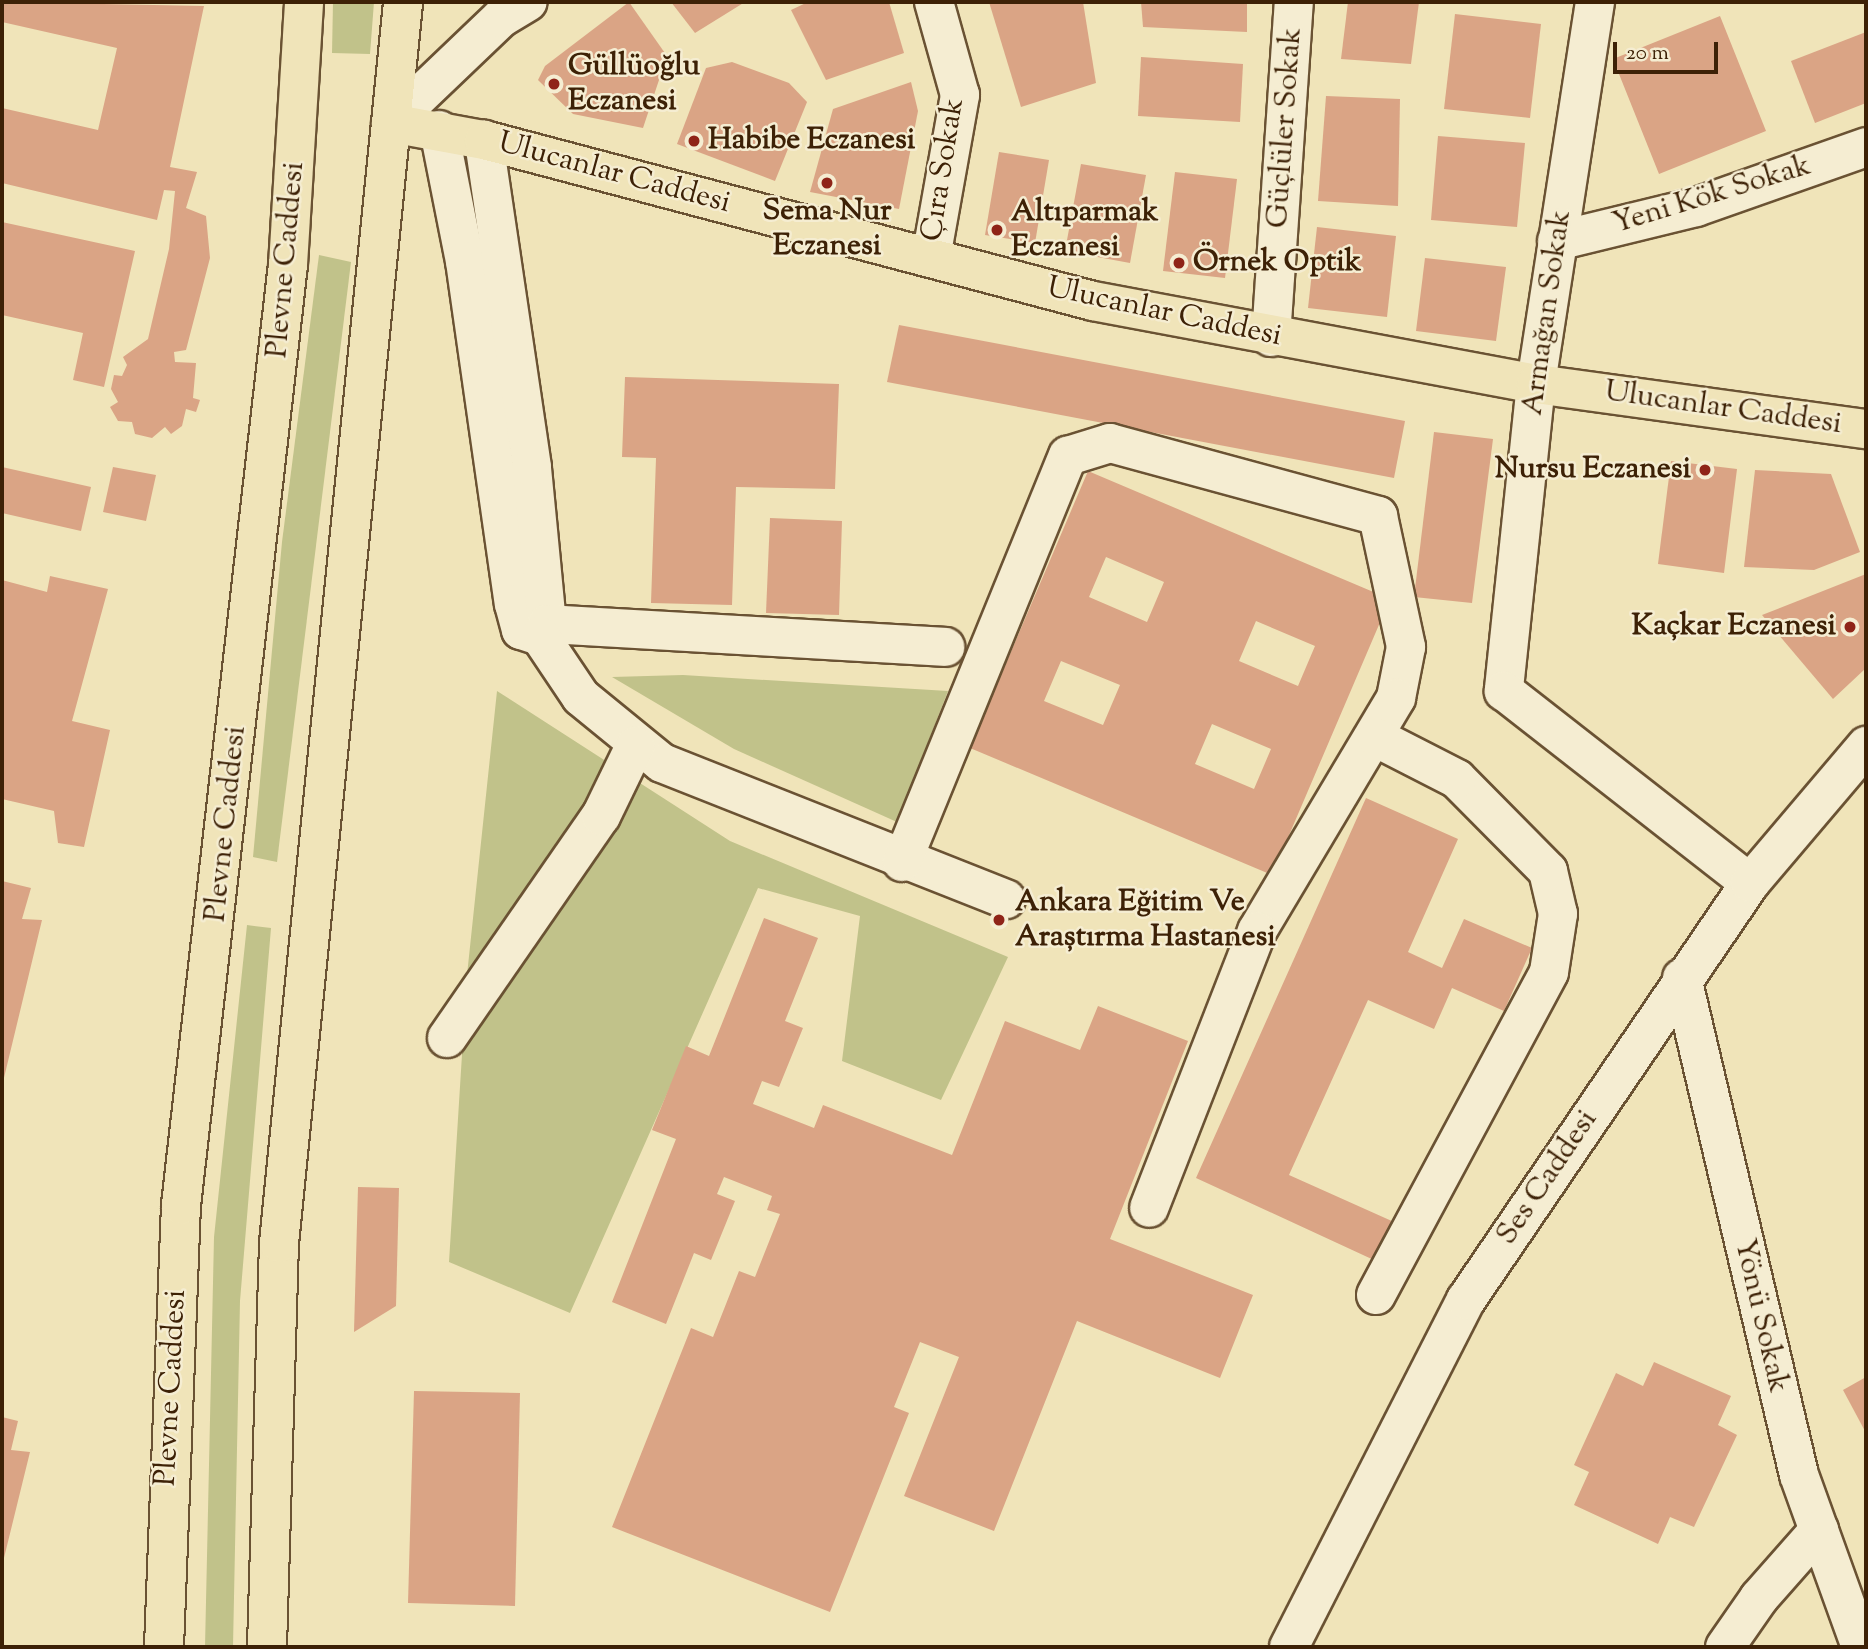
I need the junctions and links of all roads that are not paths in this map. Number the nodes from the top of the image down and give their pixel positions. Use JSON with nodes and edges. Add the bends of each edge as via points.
{"nodes":[{"id":1,"x":304,"y":2,"type":"edge"},
{"id":2,"x":403,"y":2,"type":"edge"},
{"id":3,"x":528,"y":2,"type":"edge"},
{"id":4,"x":934,"y":2,"type":"edge"},
{"id":5,"x":1294,"y":2,"type":"edge"},
{"id":6,"x":1595,"y":2,"type":"edge"},
{"id":7,"x":391,"y":123,"type":"junction"},
{"id":8,"x":439,"y":130,"type":"junction"},
{"id":9,"x":484,"y":140,"type":"junction"},
{"id":10,"x":1866,"y":147,"type":"edge"},
{"id":11,"x":1557,"y":241,"type":"junction"},
{"id":12,"x":931,"y":258,"type":"junction"},
{"id":13,"x":1271,"y":337,"type":"junction"},
{"id":14,"x":1536,"y":384,"type":"junction"},
{"id":15,"x":1866,"y":429,"type":"edge"},
{"id":16,"x":543,"y":630,"type":"junction"},
{"id":17,"x":944,"y":647,"type":"dead end"},
{"id":18,"x":1377,"y":738,"type":"junction"},
{"id":19,"x":635,"y":746,"type":"junction"},
{"id":20,"x":1866,"y":746,"type":"edge"},
{"id":21,"x":902,"y":862,"type":"junction"},
{"id":22,"x":1750,"y":883,"type":"junction"},
{"id":23,"x":1006,"y":899,"type":"dead end"},
{"id":24,"x":1682,"y":978,"type":"junction"},
{"id":25,"x":447,"y":1038,"type":"dead end"},
{"id":26,"x":1149,"y":1208,"type":"dead end"},
{"id":27,"x":1376,"y":1295,"type":"dead end"},
{"id":28,"x":1819,"y":1530,"type":"junction"},
{"id":29,"x":164,"y":1647,"type":"edge"},
{"id":30,"x":267,"y":1647,"type":"edge"},
{"id":31,"x":1289,"y":1647,"type":"edge"},
{"id":32,"x":1725,"y":1647,"type":"edge"},
{"id":33,"x":1861,"y":1647,"type":"edge"}],
"edges":[{"from":1,"to":29,"type":"main road","name":"Plevne Caddesi","via":[[286,277],[181,1205]]},
{"from":2,"to":7,"type":"main road"},
{"from":3,"to":7,"type":"street","via":[[500,18]]},
{"from":4,"to":12,"type":"street","name":"Çıra Sokak","via":[[960,94]]},
{"from":5,"to":13,"type":"street","name":"Güçlüler Sokak"},
{"from":6,"to":11,"type":"street","name":"Armağan Sokak"},
{"from":7,"to":8,"type":"main road","name":"Ulucanlar Caddesi"},
{"from":7,"to":30,"type":"main road","via":[[279,1243]]},
{"from":8,"to":9,"type":"main road","name":"Ulucanlar Caddesi"},
{"from":8,"to":16,"type":"street","via":[[465,261],[514,604],[521,630]]},
{"from":9,"to":12,"type":"main road","name":"Ulucanlar Caddesi"},
{"from":9,"to":16,"type":"street","via":[[532,467]]},
{"from":10,"to":11,"type":"street","name":"Yeni Kök Sokak","via":[[1696,207]]},
{"from":11,"to":14,"type":"street","name":"Armağan Sokak"},
{"from":12,"to":13,"type":"main road","name":"Ulucanlar Caddesi"},
{"from":13,"to":14,"type":"main road","name":"Ulucanlar Caddesi"},
{"from":14,"to":15,"type":"main road","name":"Ulucanlar Caddesi"},
{"from":14,"to":22,"type":"street","name":"Armağan Sokak","via":[[1504,691]]},
{"from":16,"to":17,"type":"street"},
{"from":16,"to":19,"type":"street","via":[[581,697]]},
{"from":18,"to":21,"type":"street","via":[[1396,698],[1406,647],[1378,516],[1110,443],[1082,448],[1068,456]]},
{"from":18,"to":26,"type":"street","via":[[1257,931]]},
{"from":18,"to":27,"type":"street","via":[[1457,779],[1548,871],[1558,914],[1549,972]]},
{"from":19,"to":21,"type":"street"},
{"from":19,"to":25,"type":"street","via":[[601,816]]},
{"from":20,"to":22,"type":"street","name":"Ses Caddesi"},
{"from":21,"to":23,"type":"street"},
{"from":22,"to":24,"type":"street","name":"Ses Caddesi"},
{"from":24,"to":28,"type":"street","name":"Yönü Sokak","via":[[1799,1475]]},
{"from":24,"to":31,"type":"street","name":"Ses Caddesi","via":[[1466,1300]]},
{"from":28,"to":32,"type":"street","via":[[1759,1598]]},
{"from":28,"to":33,"type":"street","name":"Yönü Sokak"}]}
